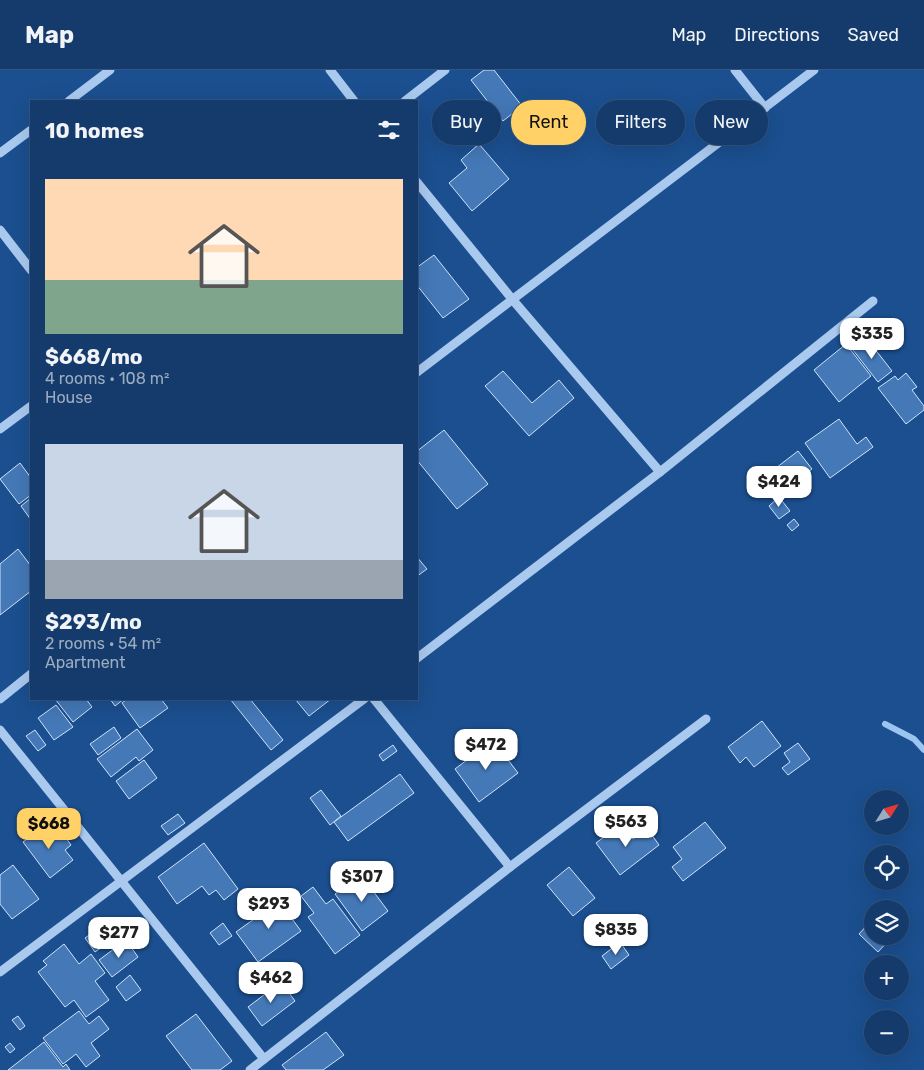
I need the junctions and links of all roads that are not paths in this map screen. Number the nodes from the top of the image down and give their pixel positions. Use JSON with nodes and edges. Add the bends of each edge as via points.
{"nodes":[{"id":1,"x":110,"y":70,"type":"edge"},
{"id":2,"x":330,"y":70,"type":"edge"},
{"id":3,"x":445,"y":70,"type":"edge"},
{"id":4,"x":735,"y":70,"type":"edge"},
{"id":5,"x":814,"y":70,"type":"edge"},
{"id":6,"x":69,"y":100,"type":"edge"},
{"id":7,"x":353,"y":100,"type":"edge"},
{"id":8,"x":407,"y":100,"type":"edge"},
{"id":9,"x":758,"y":100,"type":"edge"},
{"id":10,"x":768,"y":105,"type":"edge"},
{"id":11,"x":30,"y":131,"type":"edge"},
{"id":12,"x":715,"y":145,"type":"edge"},
{"id":13,"x":0,"y":153,"type":"edge"},
{"id":14,"x":418,"y":182,"type":"edge"},
{"id":15,"x":0,"y":230,"type":"edge"},
{"id":16,"x":30,"y":269,"type":"edge"},
{"id":17,"x":512,"y":299,"type":"junction"},
{"id":18,"x":873,"y":301,"type":"dead end"},
{"id":19,"x":418,"y":371,"type":"edge"},
{"id":20,"x":30,"y":407,"type":"edge"},
{"id":21,"x":0,"y":429,"type":"edge"},
{"id":22,"x":660,"y":472,"type":"junction"},
{"id":23,"x":418,"y":656,"type":"edge"},
{"id":24,"x":30,"y":675,"type":"edge"},
{"id":25,"x":0,"y":699,"type":"edge"},
{"id":26,"x":363,"y":700,"type":"edge"},
{"id":27,"x":375,"y":700,"type":"edge"},
{"id":28,"x":706,"y":719,"type":"dead end"},
{"id":29,"x":0,"y":730,"type":"edge"},
{"id":30,"x":510,"y":867,"type":"junction"},
{"id":31,"x":121,"y":882,"type":"junction"},
{"id":32,"x":0,"y":972,"type":"edge"},
{"id":33,"x":264,"y":1059,"type":"junction"},
{"id":34,"x":250,"y":1070,"type":"edge"}],
"edges":[{"from":1,"to":6,"type":"street"},
{"from":2,"to":7,"type":"street"},
{"from":3,"to":8,"type":"street"},
{"from":4,"to":9,"type":"street"},
{"from":5,"to":10,"type":"street"},
{"from":11,"to":13,"type":"street"},
{"from":12,"to":17,"type":"street"},
{"from":14,"to":17,"type":"street"},
{"from":15,"to":16,"type":"street"},
{"from":17,"to":19,"type":"street"},
{"from":17,"to":22,"type":"street"},
{"from":18,"to":22,"type":"street"},
{"from":20,"to":21,"type":"street"},
{"from":22,"to":23,"type":"street"},
{"from":24,"to":25,"type":"street"},
{"from":26,"to":31,"type":"street"},
{"from":27,"to":30,"type":"street"},
{"from":28,"to":30,"type":"street"},
{"from":29,"to":31,"type":"street"},
{"from":30,"to":33,"type":"street"},
{"from":31,"to":32,"type":"street"},
{"from":31,"to":33,"type":"street"},
{"from":33,"to":34,"type":"street"}]}
